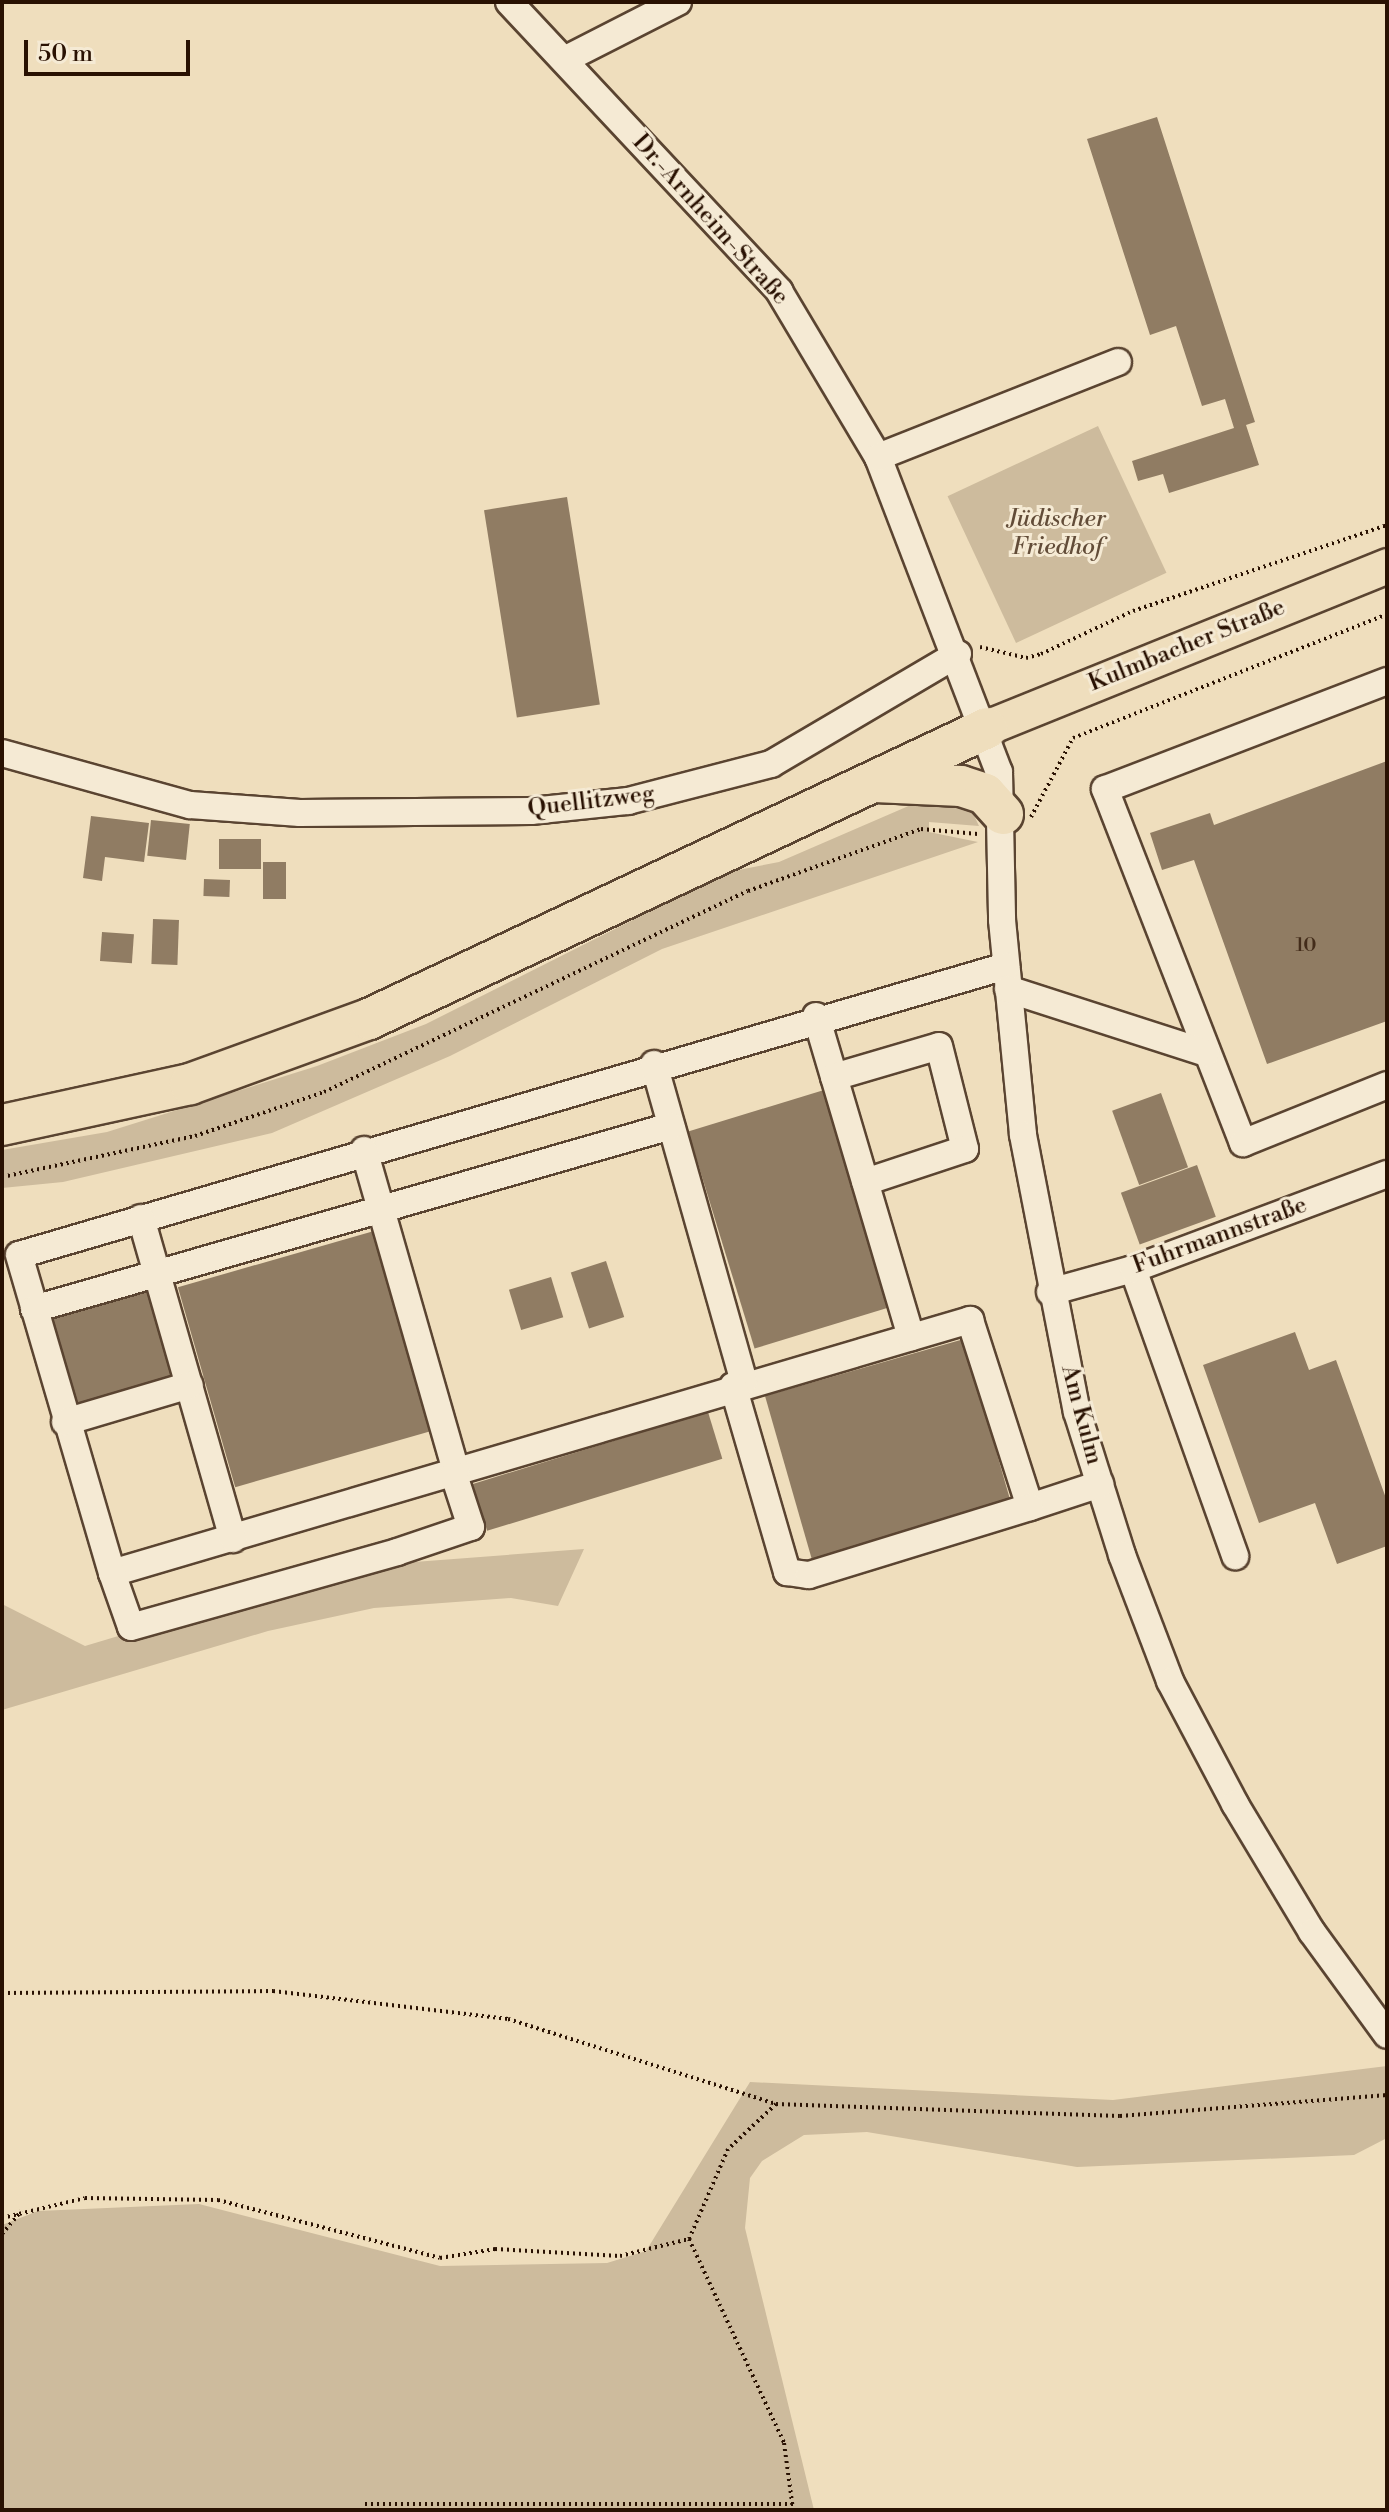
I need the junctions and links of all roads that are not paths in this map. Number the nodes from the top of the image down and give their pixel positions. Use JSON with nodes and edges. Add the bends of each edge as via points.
{"nodes":[{"id":1,"x":509,"y":2,"type":"edge"},
{"id":2,"x":678,"y":2,"type":"edge"},
{"id":3,"x":564,"y":60,"type":"junction"},
{"id":4,"x":1118,"y":362,"type":"dead end"},
{"id":5,"x":878,"y":457,"type":"junction"},
{"id":6,"x":1387,"y":566,"type":"edge"},
{"id":7,"x":958,"y":654,"type":"junction"},
{"id":8,"x":1387,"y":681,"type":"edge"},
{"id":9,"x":987,"y":728,"type":"junction"},
{"id":10,"x":2,"y":753,"type":"edge"},
{"id":11,"x":863,"y":782,"type":"junction"},
{"id":12,"x":1003,"y":825,"type":"junction"},
{"id":13,"x":1007,"y":978,"type":"junction"},
{"id":14,"x":816,"y":1016,"type":"junction"},
{"id":15,"x":1206,"y":1053,"type":"junction"},
{"id":16,"x":654,"y":1064,"type":"junction"},
{"id":17,"x":834,"y":1077,"type":"junction"},
{"id":18,"x":1387,"y":1085,"type":"edge"},
{"id":19,"x":2,"y":1125,"type":"edge"},
{"id":20,"x":671,"y":1126,"type":"junction"},
{"id":21,"x":364,"y":1150,"type":"junction"},
{"id":22,"x":1387,"y":1174,"type":"edge"},
{"id":23,"x":865,"y":1182,"type":"junction"},
{"id":24,"x":380,"y":1208,"type":"junction"},
{"id":25,"x":141,"y":1218,"type":"junction"},
{"id":26,"x":1133,"y":1269,"type":"junction"},
{"id":27,"x":158,"y":1273,"type":"junction"},
{"id":28,"x":1050,"y":1292,"type":"junction"},
{"id":29,"x":34,"y":1309,"type":"junction"},
{"id":30,"x":911,"y":1337,"type":"junction"},
{"id":31,"x":738,"y":1384,"type":"junction"},
{"id":32,"x":190,"y":1385,"type":"junction"},
{"id":33,"x":65,"y":1422,"type":"junction"},
{"id":34,"x":455,"y":1474,"type":"junction"},
{"id":35,"x":1100,"y":1484,"type":"junction"},
{"id":36,"x":1030,"y":1507,"type":"junction"},
{"id":37,"x":233,"y":1539,"type":"junction"},
{"id":38,"x":1235,"y":1556,"type":"dead end"},
{"id":39,"x":112,"y":1573,"type":"junction"},
{"id":40,"x":1387,"y":2035,"type":"edge"}],
"edges":[{"from":1,"to":3,"type":"street","name":"Dr.-Arnheim-Straße"},
{"from":2,"to":3,"type":"street"},
{"from":3,"to":5,"type":"street","name":"Dr.-Arnheim-Straße","via":[[779,291]]},
{"from":4,"to":5,"type":"street"},
{"from":5,"to":7,"type":"street","name":"Dr.-Arnheim-Straße"},
{"from":6,"to":9,"type":"main road","name":"Kulmbacher Straße"},
{"from":7,"to":9,"type":"street","name":"Dr.-Arnheim-Straße"},
{"from":7,"to":10,"type":"street","name":"Quellitzweg","via":[[771,764],[628,801],[531,811],[300,813],[190,805]]},
{"from":8,"to":15,"type":"street","via":[[1105,789]]},
{"from":9,"to":11,"type":"highway"},
{"from":9,"to":12,"type":"street","name":"Am Kulm"},
{"from":11,"to":12,"type":"highway","via":[[961,786],[985,794]]},
{"from":11,"to":19,"type":"highway","via":[[369,1019],[190,1084]]},
{"from":12,"to":13,"type":"street","name":"Am Kulm"},
{"from":13,"to":14,"type":"street"},
{"from":13,"to":15,"type":"street"},
{"from":13,"to":28,"type":"street","name":"Am Kulm"},
{"from":14,"to":16,"type":"street"},
{"from":14,"to":17,"type":"street"},
{"from":15,"to":18,"type":"street","via":[[1243,1143]]},
{"from":16,"to":20,"type":"street"},
{"from":16,"to":21,"type":"street"},
{"from":17,"to":23,"type":"street"},
{"from":17,"to":23,"type":"street","via":[[939,1046],[965,1149]]},
{"from":20,"to":24,"type":"street"},
{"from":20,"to":31,"type":"street"},
{"from":21,"to":24,"type":"street"},
{"from":21,"to":25,"type":"street"},
{"from":22,"to":26,"type":"street","name":"Fuhrmannstraße"},
{"from":23,"to":30,"type":"street"},
{"from":24,"to":27,"type":"street"},
{"from":24,"to":34,"type":"street"},
{"from":25,"to":27,"type":"street"},
{"from":25,"to":29,"type":"street","via":[[19,1255]]},
{"from":26,"to":28,"type":"street","name":"Fuhrmannstraße"},
{"from":26,"to":38,"type":"street"},
{"from":27,"to":29,"type":"street"},
{"from":27,"to":32,"type":"street"},
{"from":28,"to":35,"type":"street","name":"Am Kulm"},
{"from":29,"to":33,"type":"street"},
{"from":30,"to":31,"type":"street"},
{"from":30,"to":36,"type":"street","via":[[970,1320]]},
{"from":31,"to":34,"type":"street"},
{"from":31,"to":36,"type":"street","via":[[787,1572],[809,1575]]},
{"from":32,"to":33,"type":"street"},
{"from":32,"to":37,"type":"street"},
{"from":33,"to":39,"type":"street"},
{"from":34,"to":37,"type":"street"},
{"from":34,"to":39,"type":"street","via":[[471,1527],[397,1552],[131,1627]]},
{"from":35,"to":36,"type":"street"},
{"from":35,"to":40,"type":"street","name":"Am Kulm","via":[[1170,1681],[1312,1932]]},
{"from":37,"to":39,"type":"street"}]}
